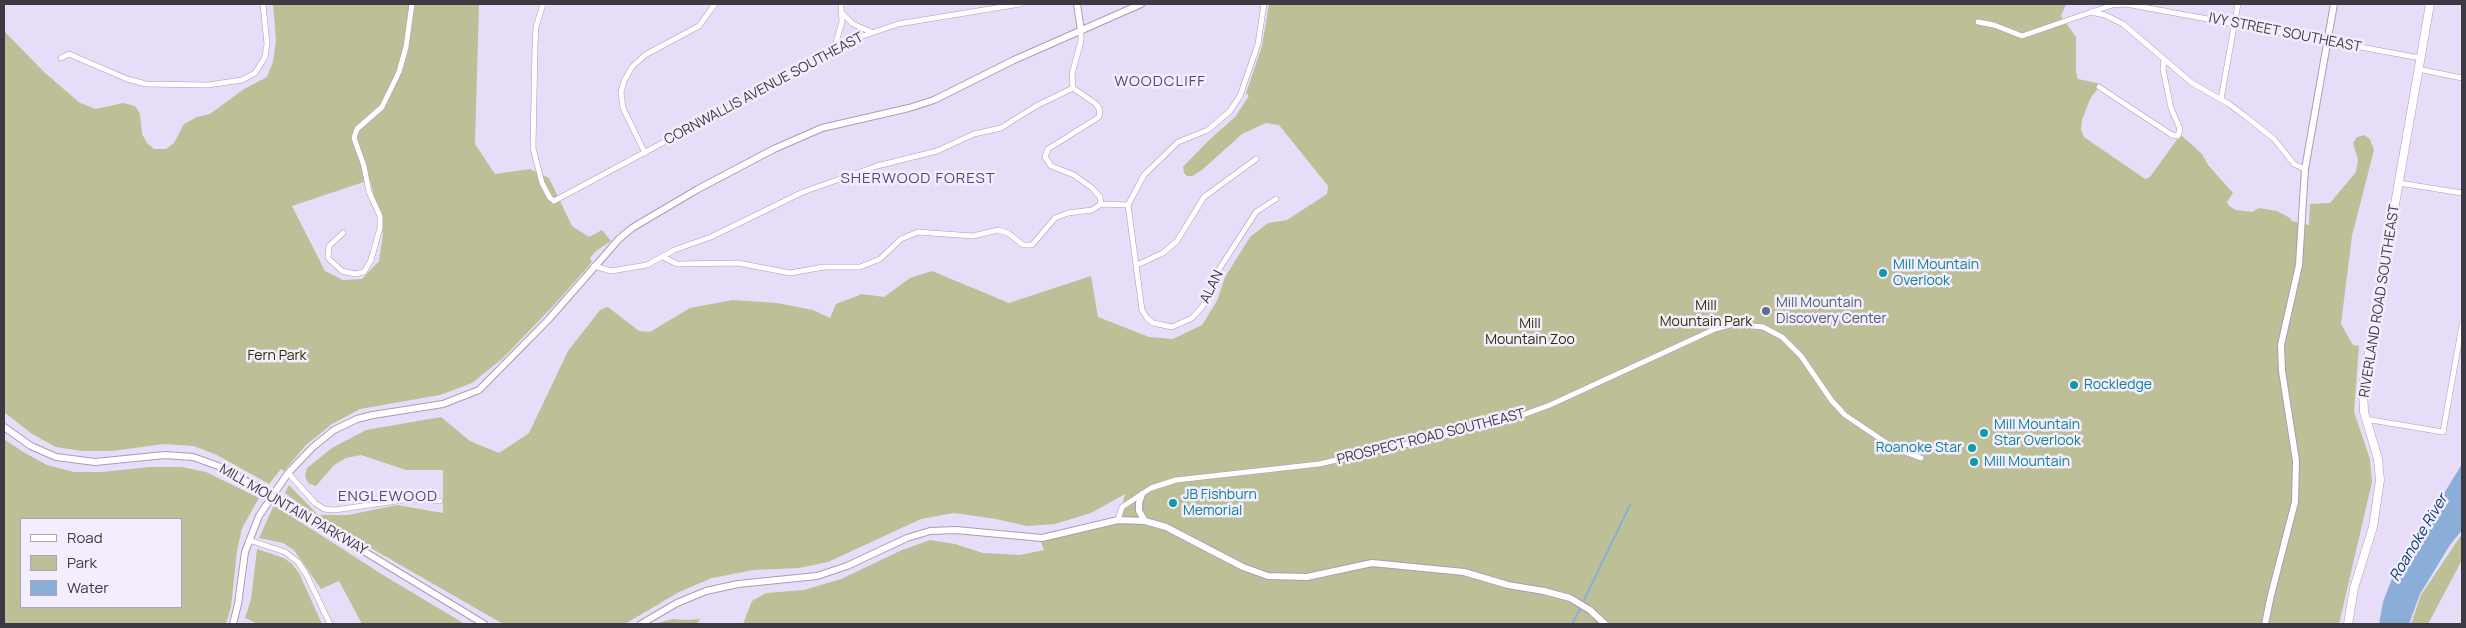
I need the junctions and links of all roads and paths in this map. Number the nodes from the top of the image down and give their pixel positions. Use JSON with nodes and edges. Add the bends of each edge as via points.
{"nodes":[{"id":1,"x":263,"y":4,"type":"edge"},
{"id":2,"x":412,"y":4,"type":"edge"},
{"id":3,"x":543,"y":4,"type":"edge"},
{"id":4,"x":715,"y":4,"type":"edge"},
{"id":5,"x":841,"y":4,"type":"edge"},
{"id":6,"x":1020,"y":4,"type":"edge"},
{"id":7,"x":1077,"y":4,"type":"edge"},
{"id":8,"x":1141,"y":4,"type":"edge"},
{"id":9,"x":1264,"y":4,"type":"edge"},
{"id":10,"x":2238,"y":4,"type":"edge"},
{"id":11,"x":2334,"y":4,"type":"edge"},
{"id":12,"x":2430,"y":4,"type":"edge"},
{"id":13,"x":2091,"y":12,"type":"junction"},
{"id":14,"x":843,"y":13,"type":"junction"},
{"id":15,"x":1978,"y":22,"type":"dead end"},
{"id":16,"x":2234,"y":24,"type":"junction"},
{"id":17,"x":1080,"y":31,"type":"junction"},
{"id":18,"x":872,"y":32,"type":"junction"},
{"id":19,"x":2327,"y":41,"type":"junction"},
{"id":20,"x":834,"y":50,"type":"junction"},
{"id":21,"x":61,"y":58,"type":"dead end"},
{"id":22,"x":2420,"y":58,"type":"junction"},
{"id":23,"x":2164,"y":60,"type":"junction"},
{"id":24,"x":2418,"y":69,"type":"junction"},
{"id":25,"x":2462,"y":78,"type":"edge"},
{"id":26,"x":2099,"y":87,"type":"dead end"},
{"id":27,"x":1073,"y":88,"type":"junction"},
{"id":28,"x":2221,"y":99,"type":"junction"},
{"id":29,"x":645,"y":153,"type":"junction"},
{"id":30,"x":1256,"y":159,"type":"dead end"},
{"id":31,"x":2305,"y":168,"type":"junction"},
{"id":32,"x":2399,"y":184,"type":"junction"},
{"id":33,"x":2462,"y":193,"type":"edge"},
{"id":34,"x":1276,"y":199,"type":"dead end"},
{"id":35,"x":1101,"y":204,"type":"junction"},
{"id":36,"x":1128,"y":205,"type":"junction"},
{"id":37,"x":343,"y":233,"type":"dead end"},
{"id":38,"x":663,"y":257,"type":"junction"},
{"id":39,"x":594,"y":266,"type":"junction"},
{"id":40,"x":1137,"y":266,"type":"junction"},
{"id":41,"x":2462,"y":325,"type":"edge"},
{"id":42,"x":2365,"y":419,"type":"junction"},
{"id":43,"x":4,"y":427,"type":"edge"},
{"id":44,"x":1921,"y":458,"type":"dead end"},
{"id":45,"x":288,"y":473,"type":"junction"},
{"id":46,"x":1142,"y":494,"type":"junction"},
{"id":47,"x":440,"y":501,"type":"dead end"},
{"id":48,"x":1118,"y":520,"type":"junction"},
{"id":49,"x":1144,"y":521,"type":"junction"},
{"id":50,"x":249,"y":540,"type":"junction"},
{"id":51,"x":233,"y":624,"type":"edge"},
{"id":52,"x":330,"y":624,"type":"edge"},
{"id":53,"x":484,"y":624,"type":"edge"},
{"id":54,"x":641,"y":624,"type":"edge"},
{"id":55,"x":1605,"y":624,"type":"edge"},
{"id":56,"x":2265,"y":624,"type":"edge"},
{"id":57,"x":2348,"y":624,"type":"edge"}],
"edges":[{"from":1,"to":21,"type":"street","via":[[265,57],[255,73],[242,80],[208,85],[146,84],[69,54]]},
{"from":2,"to":37,"type":"street","via":[[399,72],[382,107],[357,129],[354,138],[369,192],[380,216],[372,260],[364,272],[342,271],[328,258],[329,246]]},
{"from":3,"to":29,"type":"street","name":"CORNWALLIS AVENUE SOUTHEAST","via":[[536,27],[534,160],[551,199],[557,200],[576,191]]},
{"from":4,"to":29,"type":"street","via":[[700,26],[645,55],[627,74],[621,92],[622,108]]},
{"from":5,"to":14,"type":"street"},
{"from":6,"to":18,"type":"street","name":"CORNWALLIS AVENUE SOUTHEAST","via":[[898,24]]},
{"from":7,"to":17,"type":"street"},
{"from":8,"to":17,"type":"street"},
{"from":9,"to":36,"type":"street","via":[[1258,44],[1240,96],[1230,112],[1208,130],[1178,142],[1144,175]]},
{"from":10,"to":16,"type":"street"},
{"from":11,"to":19,"type":"street"},
{"from":12,"to":22,"type":"main road","name":"RIVERLAND ROAD SOUTHEAST"},
{"from":13,"to":15,"type":"street","name":"IVY STREET SOUTHEAST","via":[[2022,36]]},
{"from":13,"to":16,"type":"street","name":"IVY STREET SOUTHEAST","via":[[2126,4]]},
{"from":13,"to":23,"type":"street","via":[[2123,24]]},
{"from":14,"to":18,"type":"street","via":[[853,24]]},
{"from":14,"to":20,"type":"street","via":[[841,32]]},
{"from":16,"to":19,"type":"street","name":"IVY STREET SOUTHEAST"},
{"from":16,"to":28,"type":"street"},
{"from":17,"to":27,"type":"street","via":[[1081,42],[1072,74]]},
{"from":17,"to":39,"type":"street","via":[[922,105],[838,124],[774,149],[698,188],[639,224],[619,239]]},
{"from":18,"to":20,"type":"street","name":"CORNWALLIS AVENUE SOUTHEAST"},
{"from":19,"to":22,"type":"street","name":"IVY STREET SOUTHEAST"},
{"from":19,"to":31,"type":"street"},
{"from":20,"to":29,"type":"street","name":"CORNWALLIS AVENUE SOUTHEAST"},
{"from":22,"to":24,"type":"main road","name":"RIVERLAND ROAD SOUTHEAST"},
{"from":23,"to":26,"type":"street","via":[[2162,65],[2170,108],[2180,129],[2178,136]]},
{"from":23,"to":28,"type":"street","via":[[2192,83]]},
{"from":24,"to":25,"type":"street"},
{"from":24,"to":32,"type":"main road","name":"RIVERLAND ROAD SOUTHEAST"},
{"from":27,"to":35,"type":"street","via":[[1098,107],[1099,117],[1048,149],[1045,157],[1051,166],[1074,175],[1092,188]]},
{"from":27,"to":38,"type":"street","via":[[1001,128],[974,134],[936,151],[877,166],[811,189]]},
{"from":28,"to":31,"type":"street","via":[[2274,139],[2294,164]]},
{"from":30,"to":40,"type":"street","via":[[1204,197],[1177,242]]},
{"from":31,"to":56,"type":"street","via":[[2299,265],[2281,345],[2297,486]]},
{"from":32,"to":33,"type":"street"},
{"from":32,"to":42,"type":"main road","name":"RIVERLAND ROAD SOUTHEAST","via":[[2365,371],[2362,402]]},
{"from":34,"to":40,"type":"street","name":"ALAN","via":[[1256,212],[1192,318],[1172,328],[1153,323],[1142,310]]},
{"from":35,"to":36,"type":"street"},
{"from":35,"to":38,"type":"street","via":[[1092,210],[1055,218],[1036,242],[1027,246],[998,230],[973,236],[918,232],[902,239],[880,259],[868,265],[824,267],[796,273],[738,263],[677,264]]},
{"from":36,"to":40,"type":"street","name":"ALAN"},
{"from":38,"to":39,"type":"street","via":[[638,268],[611,272]]},
{"from":39,"to":45,"type":"street","via":[[548,320],[479,390],[443,404],[373,415],[347,423],[324,437]]},
{"from":41,"to":42,"type":"street","via":[[2443,432]]},
{"from":42,"to":57,"type":"main road","name":"RIVERLAND ROAD SOUTHEAST","via":[[2378,458],[2379,491]]},
{"from":43,"to":53,"type":"street","name":"MILL MOUNTAIN PARKWAY","bridge":true,"via":[[31,446],[56,457],[95,462],[165,455],[193,457],[221,467]]},
{"from":44,"to":46,"type":"street","name":"PROSPECT ROAD SOUTHEAST","via":[[1894,448],[1851,420],[1832,401],[1795,349],[1771,331],[1742,324],[1724,326],[1550,406],[1501,423],[1319,464],[1190,477],[1161,484]]},
{"from":45,"to":47,"type":"street","via":[[314,503],[324,509],[410,499]]},
{"from":45,"to":50,"type":"street","via":[[259,516]]},
{"from":46,"to":48,"type":"street","name":"PROSPECT ROAD SOUTHEAST","via":[[1122,507]]},
{"from":46,"to":49,"type":"street","via":[[1138,503]]},
{"from":48,"to":49,"type":"street"},
{"from":48,"to":54,"type":"street","via":[[1042,538],[956,530],[930,531],[817,576],[706,590]]},
{"from":49,"to":55,"type":"street","via":[[1182,534],[1243,567],[1268,576],[1307,578],[1372,563],[1464,572],[1570,598]]},
{"from":50,"to":51,"type":"street"},
{"from":50,"to":52,"type":"street","via":[[285,552],[298,562]]}]}
